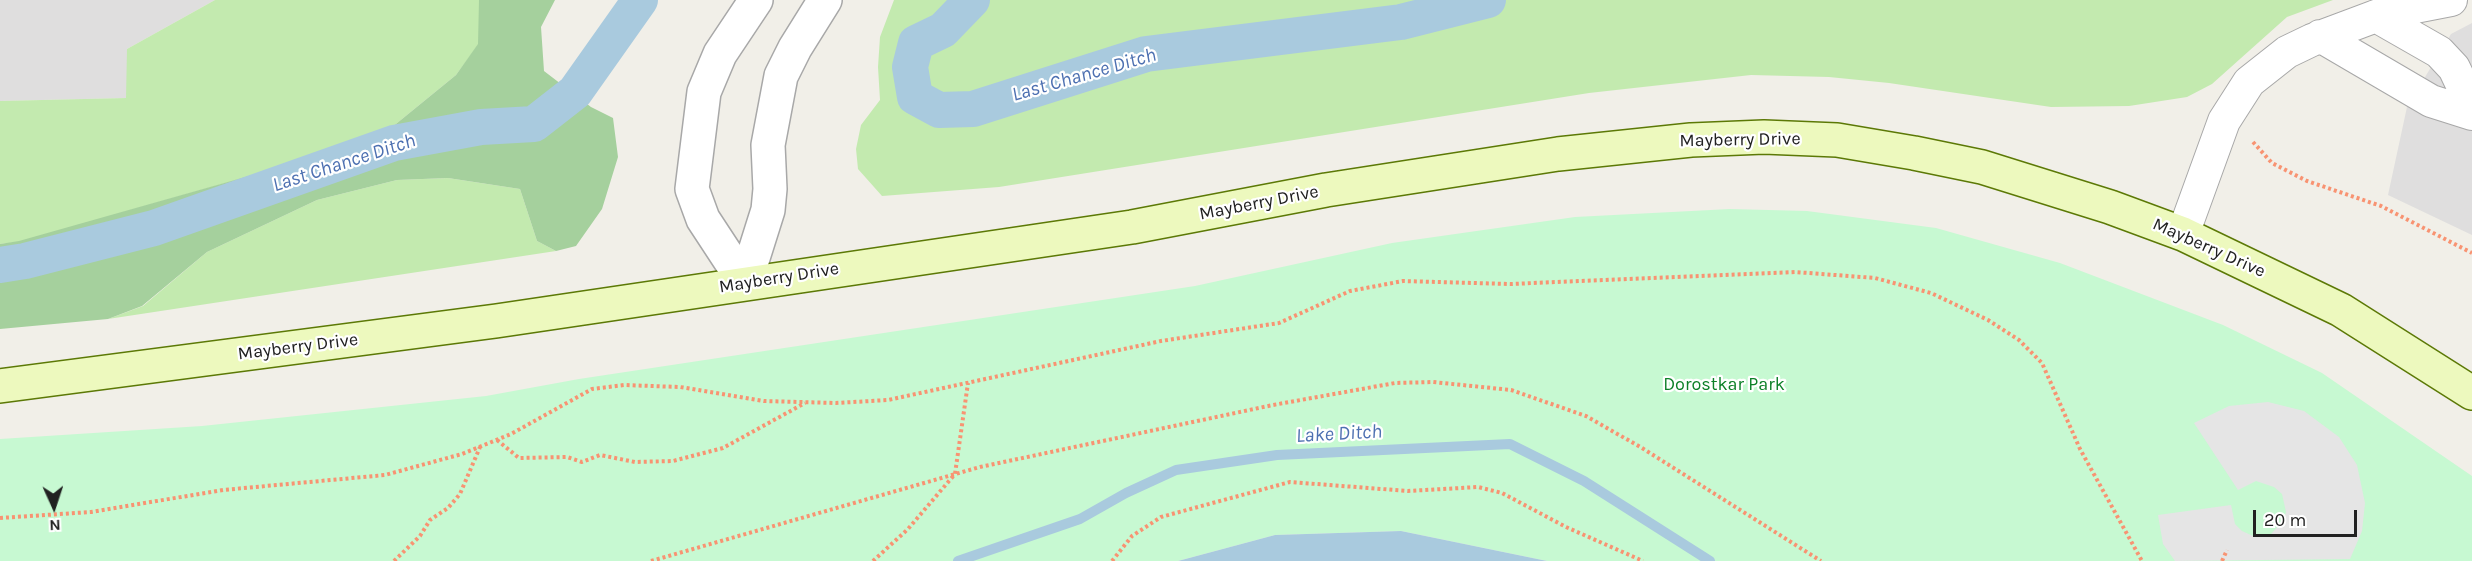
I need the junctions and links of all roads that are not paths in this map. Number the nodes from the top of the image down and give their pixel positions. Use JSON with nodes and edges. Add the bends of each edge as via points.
{"nodes":[{"id":1,"x":756,"y":0,"type":"edge"},
{"id":2,"x":825,"y":0,"type":"edge"},
{"id":3,"x":2451,"y":0,"type":"edge"},
{"id":4,"x":2376,"y":16,"type":"junction"},
{"id":5,"x":2320,"y":36,"type":"junction"},
{"id":6,"x":2472,"y":106,"type":"edge"},
{"id":7,"x":2472,"y":114,"type":"edge"},
{"id":8,"x":2183,"y":234,"type":"junction"},
{"id":9,"x":745,"y":283,"type":"junction"},
{"id":10,"x":0,"y":386,"type":"edge"},
{"id":11,"x":2472,"y":393,"type":"edge"}],
"edges":[{"from":1,"to":9,"type":"street","via":[[720,54],[704,92],[692,189],[703,219]]},
{"from":2,"to":9,"type":"street","via":[[781,76],[768,145],[768,210]]},
{"from":3,"to":4,"type":"street"},
{"from":4,"to":5,"type":"street"},
{"from":4,"to":6,"type":"street","via":[[2439,52],[2454,68]]},
{"from":5,"to":7,"type":"street","via":[[2431,101]]},
{"from":5,"to":8,"type":"street","via":[[2266,67],[2236,99],[2224,121]]},
{"from":8,"to":9,"type":"main road","name":"Mayberry Drive","via":[[1982,167],[1837,140],[1764,137],[1690,140],[1509,161],[1132,227]]},
{"from":8,"to":11,"type":"main road","name":"Mayberry Drive","via":[[2341,310]]},
{"from":9,"to":10,"type":"main road","name":"Mayberry Drive"}]}
